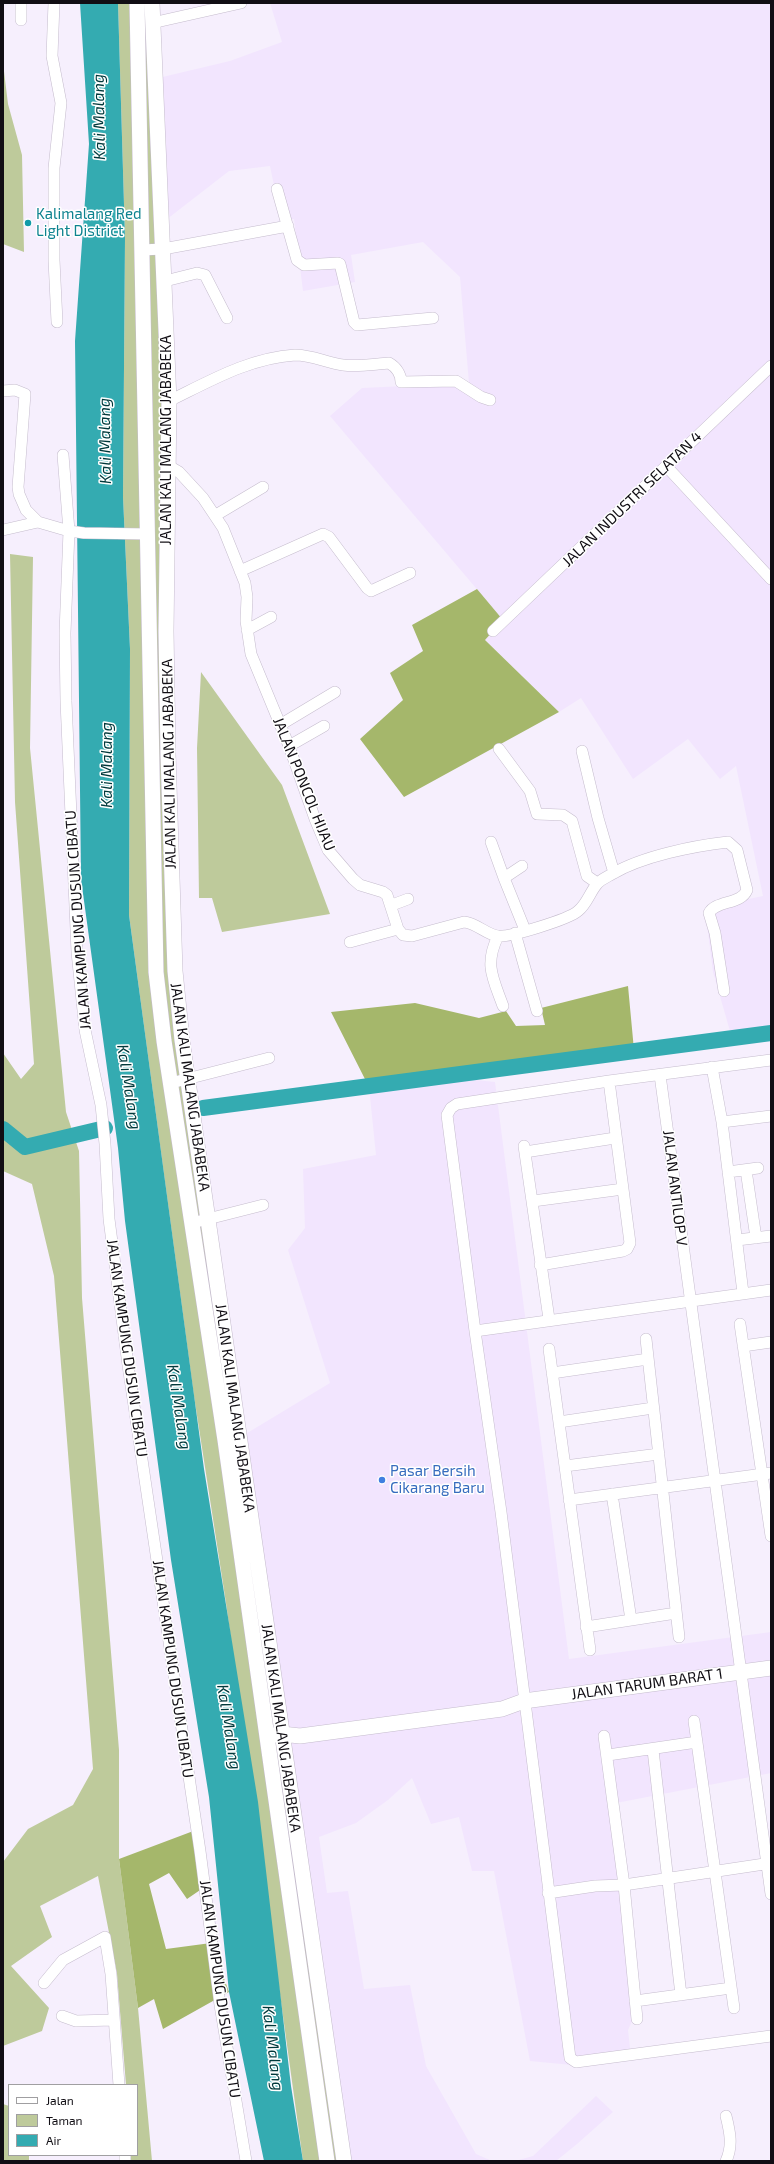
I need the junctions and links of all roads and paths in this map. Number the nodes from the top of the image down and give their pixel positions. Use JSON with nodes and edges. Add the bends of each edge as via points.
{"nodes":[{"id":1,"x":21,"y":3,"type":"edge"},
{"id":2,"x":54,"y":3,"type":"edge"},
{"id":3,"x":136,"y":3,"type":"edge"},
{"id":4,"x":152,"y":3,"type":"edge"},
{"id":5,"x":241,"y":3,"type":"edge"},
{"id":6,"x":218,"y":6,"type":"edge"},
{"id":7,"x":21,"y":20,"type":"dead end"},
{"id":8,"x":152,"y":23,"type":"junction"},
{"id":9,"x":278,"y":189,"type":"dead end"},
{"id":10,"x":288,"y":226,"type":"junction"},
{"id":11,"x":163,"y":249,"type":"junction"},
{"id":12,"x":142,"y":250,"type":"junction"},
{"id":13,"x":164,"y":281,"type":"junction"},
{"id":14,"x":227,"y":318,"type":"dead end"},
{"id":15,"x":433,"y":318,"type":"dead end"},
{"id":16,"x":57,"y":322,"type":"dead end"},
{"id":17,"x":771,"y":366,"type":"edge"},
{"id":18,"x":3,"y":390,"type":"edge"},
{"id":19,"x":169,"y":400,"type":"junction"},
{"id":20,"x":490,"y":400,"type":"dead end"},
{"id":21,"x":63,"y":455,"type":"dead end"},
{"id":22,"x":167,"y":466,"type":"junction"},
{"id":23,"x":666,"y":467,"type":"junction"},
{"id":24,"x":263,"y":487,"type":"dead end"},
{"id":25,"x":216,"y":515,"type":"junction"},
{"id":26,"x":38,"y":522,"type":"junction"},
{"id":27,"x":3,"y":530,"type":"edge"},
{"id":28,"x":69,"y":531,"type":"junction"},
{"id":29,"x":142,"y":533,"type":"junction"},
{"id":30,"x":240,"y":571,"type":"junction"},
{"id":31,"x":410,"y":573,"type":"dead end"},
{"id":32,"x":771,"y":579,"type":"edge"},
{"id":33,"x":271,"y":617,"type":"dead end"},
{"id":34,"x":247,"y":630,"type":"junction"},
{"id":35,"x":493,"y":632,"type":"dead end"},
{"id":36,"x":335,"y":692,"type":"dead end"},
{"id":37,"x":280,"y":725,"type":"junction"},
{"id":38,"x":324,"y":726,"type":"dead end"},
{"id":39,"x":289,"y":746,"type":"junction"},
{"id":40,"x":499,"y":749,"type":"dead end"},
{"id":41,"x":582,"y":751,"type":"dead end"},
{"id":42,"x":168,"y":754,"type":"junction"},
{"id":43,"x":151,"y":755,"type":"junction"},
{"id":44,"x":491,"y":842,"type":"dead end"},
{"id":45,"x":522,"y":866,"type":"dead end"},
{"id":46,"x":614,"y":873,"type":"junction"},
{"id":47,"x":504,"y":878,"type":"junction"},
{"id":48,"x":598,"y":882,"type":"junction"},
{"id":49,"x":408,"y":899,"type":"dead end"},
{"id":50,"x":392,"y":905,"type":"junction"},
{"id":51,"x":398,"y":930,"type":"junction"},
{"id":52,"x":520,"y":932,"type":"junction"},
{"id":53,"x":498,"y":936,"type":"junction"},
{"id":54,"x":350,"y":942,"type":"dead end"},
{"id":55,"x":724,"y":991,"type":"dead end"},
{"id":56,"x":503,"y":1006,"type":"dead end"},
{"id":57,"x":537,"y":1011,"type":"dead end"},
{"id":58,"x":269,"y":1058,"type":"dead end"},
{"id":59,"x":771,"y":1060,"type":"edge"},
{"id":60,"x":712,"y":1067,"type":"junction"},
{"id":61,"x":660,"y":1075,"type":"junction"},
{"id":62,"x":609,"y":1081,"type":"junction"},
{"id":63,"x":188,"y":1083,"type":"junction"},
{"id":64,"x":171,"y":1088,"type":"junction"},
{"id":65,"x":771,"y":1116,"type":"edge"},
{"id":66,"x":722,"y":1122,"type":"junction"},
{"id":67,"x":615,"y":1138,"type":"junction"},
{"id":68,"x":758,"y":1168,"type":"dead end"},
{"id":69,"x":746,"y":1170,"type":"junction"},
{"id":70,"x":728,"y":1172,"type":"junction"},
{"id":71,"x":623,"y":1190,"type":"junction"},
{"id":72,"x":533,"y":1201,"type":"junction"},
{"id":73,"x":263,"y":1205,"type":"dead end"},
{"id":74,"x":208,"y":1219,"type":"junction"},
{"id":75,"x":192,"y":1223,"type":"junction"},
{"id":76,"x":771,"y":1236,"type":"edge"},
{"id":77,"x":756,"y":1238,"type":"junction"},
{"id":78,"x":737,"y":1240,"type":"junction"},
{"id":79,"x":540,"y":1265,"type":"junction"},
{"id":80,"x":771,"y":1290,"type":"edge"},
{"id":81,"x":743,"y":1293,"type":"junction"},
{"id":82,"x":689,"y":1301,"type":"junction"},
{"id":83,"x":549,"y":1319,"type":"junction"},
{"id":84,"x":740,"y":1324,"type":"dead end"},
{"id":85,"x":475,"y":1331,"type":"junction"},
{"id":86,"x":646,"y":1339,"type":"dead end"},
{"id":87,"x":771,"y":1342,"type":"edge"},
{"id":88,"x":743,"y":1346,"type":"junction"},
{"id":89,"x":548,"y":1349,"type":"dead end"},
{"id":90,"x":648,"y":1359,"type":"junction"},
{"id":91,"x":552,"y":1373,"type":"junction"},
{"id":92,"x":653,"y":1408,"type":"junction"},
{"id":93,"x":559,"y":1422,"type":"junction"},
{"id":94,"x":658,"y":1454,"type":"junction"},
{"id":95,"x":565,"y":1466,"type":"junction"},
{"id":96,"x":767,"y":1473,"type":"edge"},
{"id":97,"x":715,"y":1480,"type":"junction"},
{"id":98,"x":662,"y":1487,"type":"junction"},
{"id":99,"x":612,"y":1494,"type":"junction"},
{"id":100,"x":569,"y":1500,"type":"junction"},
{"id":101,"x":771,"y":1536,"type":"edge"},
{"id":102,"x":676,"y":1613,"type":"junction"},
{"id":103,"x":631,"y":1620,"type":"junction"},
{"id":104,"x":586,"y":1627,"type":"junction"},
{"id":105,"x":679,"y":1637,"type":"dead end"},
{"id":106,"x":590,"y":1650,"type":"dead end"},
{"id":107,"x":771,"y":1668,"type":"edge"},
{"id":108,"x":741,"y":1672,"type":"junction"},
{"id":109,"x":524,"y":1701,"type":"junction"},
{"id":110,"x":694,"y":1721,"type":"dead end"},
{"id":111,"x":282,"y":1734,"type":"junction"},
{"id":112,"x":266,"y":1736,"type":"junction"},
{"id":113,"x":604,"y":1736,"type":"dead end"},
{"id":114,"x":697,"y":1742,"type":"junction"},
{"id":115,"x":653,"y":1750,"type":"junction"},
{"id":116,"x":608,"y":1755,"type":"junction"},
{"id":117,"x":769,"y":1863,"type":"edge"},
{"id":118,"x":715,"y":1870,"type":"junction"},
{"id":119,"x":669,"y":1877,"type":"junction"},
{"id":120,"x":624,"y":1885,"type":"junction"},
{"id":121,"x":548,"y":1893,"type":"junction"},
{"id":122,"x":771,"y":1894,"type":"edge"},
{"id":123,"x":44,"y":1983,"type":"dead end"},
{"id":124,"x":731,"y":1988,"type":"junction"},
{"id":125,"x":681,"y":1995,"type":"junction"},
{"id":126,"x":635,"y":2001,"type":"junction"},
{"id":127,"x":734,"y":2008,"type":"dead end"},
{"id":128,"x":62,"y":2016,"type":"dead end"},
{"id":129,"x":637,"y":2019,"type":"dead end"},
{"id":130,"x":113,"y":2020,"type":"junction"},
{"id":131,"x":771,"y":2036,"type":"edge"},
{"id":132,"x":119,"y":2084,"type":"edge"},
{"id":133,"x":726,"y":2116,"type":"dead end"},
{"id":134,"x":246,"y":2161,"type":"edge"},
{"id":135,"x":327,"y":2161,"type":"edge"},
{"id":136,"x":344,"y":2161,"type":"edge"},
{"id":137,"x":726,"y":2161,"type":"edge"}],
"edges":[{"from":1,"to":7,"type":"street"},
{"from":2,"to":16,"type":"street","via":[[52,56],[61,103],[54,182]]},
{"from":3,"to":12,"type":"main road","name":"JALAN KALI MALANG JABABEKA"},
{"from":4,"to":8,"type":"main road","name":"JALAN KALI MALANG JABABEKA"},
{"from":5,"to":6,"type":"street"},
{"from":6,"to":8,"type":"street"},
{"from":8,"to":11,"type":"main road","name":"JALAN KALI MALANG JABABEKA"},
{"from":9,"to":10,"type":"street"},
{"from":10,"to":11,"type":"street"},
{"from":10,"to":15,"type":"street","via":[[297,260],[301,265],[338,263],[341,266],[356,325]]},
{"from":11,"to":12,"type":"street"},
{"from":11,"to":13,"type":"main road","name":"JALAN KALI MALANG JABABEKA"},
{"from":12,"to":29,"type":"main road","name":"JALAN KALI MALANG JABABEKA"},
{"from":13,"to":14,"type":"street","via":[[197,274],[205,275]]},
{"from":13,"to":19,"type":"main road","name":"JALAN KALI MALANG JABABEKA"},
{"from":17,"to":23,"type":"street","name":"JALAN INDUSTRI SELATAN 4"},
{"from":18,"to":26,"type":"street","via":[[15,390],[25,394],[18,487],[23,505]]},
{"from":19,"to":20,"type":"street","via":[[255,361],[296,355],[344,365],[390,363],[396,368],[401,382],[456,381]]},
{"from":19,"to":22,"type":"main road","name":"JALAN KALI MALANG JABABEKA"},
{"from":21,"to":28,"type":"street","name":"JALAN KAMPUNG DUSUN CIBATU"},
{"from":22,"to":25,"type":"street","name":"JALAN PONCOL HIJAU","via":[[179,472]]},
{"from":22,"to":42,"type":"main road","name":"JALAN KALI MALANG JABABEKA"},
{"from":23,"to":32,"type":"street"},
{"from":23,"to":35,"type":"street","name":"JALAN INDUSTRI SELATAN 4"},
{"from":24,"to":25,"type":"street"},
{"from":25,"to":30,"type":"street","name":"JALAN PONCOL HIJAU"},
{"from":26,"to":27,"type":"street"},
{"from":26,"to":28,"type":"street"},
{"from":28,"to":29,"type":"street"},
{"from":28,"to":134,"type":"street","name":"JALAN KAMPUNG DUSUN CIBATU","via":[[65,632],[66,701],[77,952],[85,1030],[101,1105],[106,1144],[109,1219],[128,1365],[200,1851],[220,2005]]},
{"from":29,"to":43,"type":"main road","name":"JALAN KALI MALANG JABABEKA"},
{"from":30,"to":31,"type":"street","via":[[323,534],[330,536],[371,590]]},
{"from":30,"to":34,"type":"street","name":"JALAN PONCOL HIJAU","via":[[247,596]]},
{"from":33,"to":34,"type":"street"},
{"from":34,"to":37,"type":"street","name":"JALAN PONCOL HIJAU","via":[[251,654]]},
{"from":36,"to":37,"type":"street"},
{"from":37,"to":39,"type":"street","name":"JALAN PONCOL HIJAU"},
{"from":38,"to":39,"type":"street"},
{"from":39,"to":50,"type":"street","name":"JALAN PONCOL HIJAU","via":[[328,850],[353,879],[360,885],[383,892]]},
{"from":40,"to":48,"type":"street","via":[[530,791],[537,814],[563,815],[572,821],[587,876]]},
{"from":41,"to":46,"type":"street"},
{"from":42,"to":43,"type":"main road"},
{"from":42,"to":63,"type":"main road","name":"JALAN KALI MALANG JABABEKA","via":[[175,971]]},
{"from":43,"to":64,"type":"main road","name":"JALAN KALI MALANG JABABEKA","via":[[156,972]]},
{"from":44,"to":47,"type":"street"},
{"from":45,"to":47,"type":"street"},
{"from":46,"to":48,"type":"street"},
{"from":46,"to":55,"type":"street","via":[[662,855],[713,844],[731,843],[737,850],[747,890],[741,897],[710,910],[709,913],[715,933]]},
{"from":47,"to":52,"type":"street"},
{"from":48,"to":52,"type":"street","via":[[577,912],[566,918]]},
{"from":49,"to":50,"type":"street"},
{"from":50,"to":51,"type":"street","name":"JALAN PONCOL HIJAU"},
{"from":51,"to":53,"type":"street","via":[[412,936],[464,922]]},
{"from":51,"to":54,"type":"street"},
{"from":52,"to":53,"type":"street"},
{"from":52,"to":57,"type":"street"},
{"from":53,"to":56,"type":"street","via":[[491,950],[490,961]]},
{"from":58,"to":63,"type":"street"},
{"from":59,"to":60,"type":"street"},
{"from":60,"to":61,"type":"street"},
{"from":60,"to":66,"type":"street"},
{"from":61,"to":62,"type":"street"},
{"from":61,"to":82,"type":"street","name":"JALAN ANTILOP V"},
{"from":62,"to":67,"type":"street"},
{"from":62,"to":85,"type":"street","via":[[457,1104],[449,1111],[447,1115]]},
{"from":63,"to":64,"type":"street"},
{"from":63,"to":74,"type":"main road","name":"JALAN KALI MALANG JABABEKA"},
{"from":64,"to":75,"type":"main road","name":"JALAN KALI MALANG JABABEKA"},
{"from":65,"to":66,"type":"street"},
{"from":66,"to":70,"type":"street"},
{"from":67,"to":71,"type":"street"},
{"from":67,"to":72,"type":"street","via":[[525,1149]]},
{"from":68,"to":69,"type":"street"},
{"from":69,"to":70,"type":"street"},
{"from":69,"to":77,"type":"street"},
{"from":70,"to":78,"type":"street"},
{"from":71,"to":72,"type":"street"},
{"from":71,"to":79,"type":"street","via":[[630,1243],[627,1249]]},
{"from":72,"to":79,"type":"street"},
{"from":73,"to":74,"type":"street"},
{"from":74,"to":75,"type":"street"},
{"from":74,"to":111,"type":"main road","name":"JALAN KALI MALANG JABABEKA"},
{"from":75,"to":112,"type":"main road","name":"JALAN KALI MALANG JABABEKA"},
{"from":76,"to":77,"type":"street"},
{"from":77,"to":78,"type":"street"},
{"from":78,"to":81,"type":"street"},
{"from":79,"to":83,"type":"street"},
{"from":80,"to":81,"type":"street"},
{"from":81,"to":82,"type":"street"},
{"from":82,"to":83,"type":"street"},
{"from":82,"to":97,"type":"street","name":"JALAN ANTILOP V"},
{"from":83,"to":85,"type":"street"},
{"from":84,"to":88,"type":"street"},
{"from":85,"to":109,"type":"street","via":[[501,1512]]},
{"from":86,"to":90,"type":"street"},
{"from":87,"to":88,"type":"street"},
{"from":88,"to":96,"type":"street"},
{"from":89,"to":91,"type":"street"},
{"from":90,"to":91,"type":"street"},
{"from":90,"to":92,"type":"street"},
{"from":91,"to":93,"type":"street"},
{"from":92,"to":93,"type":"street"},
{"from":92,"to":94,"type":"street"},
{"from":93,"to":95,"type":"street"},
{"from":94,"to":95,"type":"street"},
{"from":94,"to":98,"type":"street"},
{"from":95,"to":100,"type":"street"},
{"from":96,"to":97,"type":"street"},
{"from":96,"to":101,"type":"street"},
{"from":97,"to":98,"type":"street"},
{"from":97,"to":108,"type":"street","name":"JALAN ANTILOP V"},
{"from":98,"to":99,"type":"street"},
{"from":98,"to":102,"type":"street"},
{"from":99,"to":100,"type":"street"},
{"from":99,"to":103,"type":"street"},
{"from":100,"to":104,"type":"street"},
{"from":102,"to":103,"type":"street"},
{"from":102,"to":105,"type":"street"},
{"from":103,"to":104,"type":"street"},
{"from":104,"to":106,"type":"street"},
{"from":107,"to":108,"type":"main road","name":"JALAN TARUM BARAT 1"},
{"from":108,"to":109,"type":"main road","name":"JALAN TARUM BARAT 1"},
{"from":108,"to":117,"type":"street","name":"JALAN ANTILOP V"},
{"from":109,"to":111,"type":"main road","name":"JALAN TARUM BARAT 1","via":[[500,1699],[298,1726]]},
{"from":109,"to":121,"type":"street"},
{"from":110,"to":114,"type":"street"},
{"from":111,"to":112,"type":"main road","name":"JALAN TARUM BARAT 1"},
{"from":111,"to":136,"type":"main road","name":"JALAN KALI MALANG JABABEKA"},
{"from":112,"to":135,"type":"main road","name":"JALAN KALI MALANG JABABEKA"},
{"from":113,"to":116,"type":"street"},
{"from":114,"to":115,"type":"street"},
{"from":114,"to":118,"type":"street"},
{"from":115,"to":116,"type":"street"},
{"from":115,"to":119,"type":"street"},
{"from":116,"to":120,"type":"street"},
{"from":117,"to":118,"type":"street"},
{"from":117,"to":122,"type":"street","name":"JALAN ANTILOP V"},
{"from":118,"to":119,"type":"street"},
{"from":118,"to":124,"type":"street"},
{"from":119,"to":120,"type":"street"},
{"from":119,"to":125,"type":"street"},
{"from":120,"to":121,"type":"street","via":[[595,1886]]},
{"from":120,"to":126,"type":"street"},
{"from":121,"to":131,"type":"street","via":[[568,2051],[576,2062]]},
{"from":123,"to":130,"type":"street","via":[[62,1960],[106,1937]]},
{"from":124,"to":125,"type":"street"},
{"from":124,"to":127,"type":"street"},
{"from":125,"to":126,"type":"street"},
{"from":126,"to":129,"type":"street"},
{"from":128,"to":130,"type":"street","via":[[76,2021]]},
{"from":130,"to":132,"type":"street"},
{"from":133,"to":137,"type":"street","via":[[731,2135]]}]}
